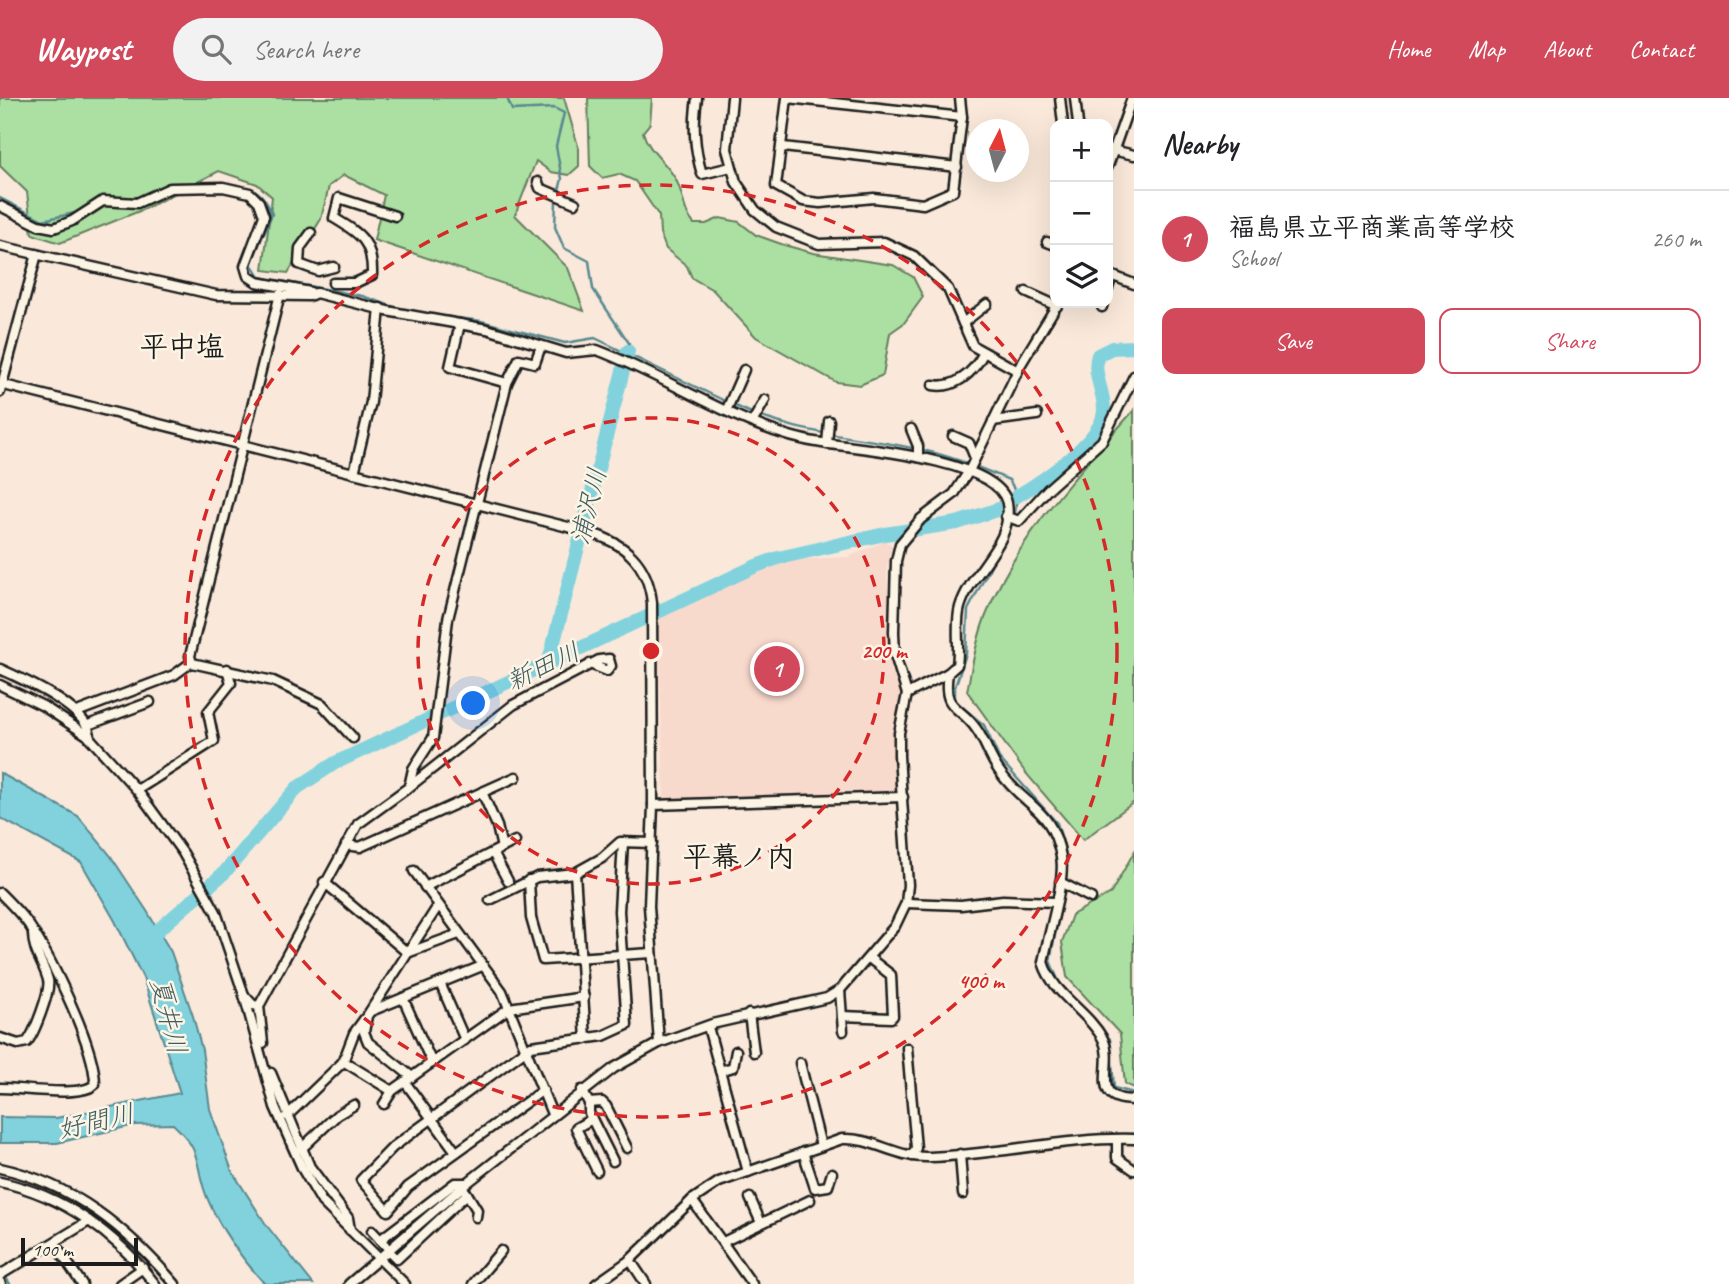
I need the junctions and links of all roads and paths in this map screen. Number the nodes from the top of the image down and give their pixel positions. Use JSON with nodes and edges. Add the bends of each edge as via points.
{"nodes":[{"id":1,"x":697,"y":98,"type":"edge"},
{"id":2,"x":732,"y":98,"type":"edge"},
{"id":3,"x":787,"y":98,"type":"edge"},
{"id":4,"x":960,"y":98,"type":"edge"},
{"id":5,"x":1060,"y":98,"type":"edge"},
{"id":6,"x":1075,"y":98,"type":"edge"},
{"id":7,"x":1132,"y":98,"type":"edge"},
{"id":8,"x":962,"y":117,"type":"junction"},
{"id":9,"x":1062,"y":119,"type":"edge"},
{"id":10,"x":1077,"y":119,"type":"edge"},
{"id":11,"x":1113,"y":144,"type":"edge"},
{"id":12,"x":783,"y":147,"type":"junction"},
{"id":13,"x":1113,"y":150,"type":"edge"},
{"id":14,"x":1134,"y":155,"type":"edge"},
{"id":15,"x":731,"y":167,"type":"junction"},
{"id":16,"x":957,"y":167,"type":"junction"},
{"id":17,"x":538,"y":182,"type":"dead end"},
{"id":18,"x":575,"y":203,"type":"dead end"},
{"id":19,"x":0,"y":206,"type":"edge"},
{"id":20,"x":395,"y":216,"type":"dead end"},
{"id":21,"x":311,"y":233,"type":"dead end"},
{"id":22,"x":0,"y":246,"type":"edge"},
{"id":23,"x":37,"y":254,"type":"junction"},
{"id":24,"x":1113,"y":276,"type":"edge"},
{"id":25,"x":333,"y":283,"type":"junction"},
{"id":26,"x":1134,"y":284,"type":"edge"},
{"id":27,"x":1026,"y":292,"type":"dead end"},
{"id":28,"x":316,"y":293,"type":"junction"},
{"id":29,"x":280,"y":294,"type":"junction"},
{"id":30,"x":331,"y":296,"type":"junction"},
{"id":31,"x":1050,"y":301,"type":"edge"},
{"id":32,"x":987,"y":304,"type":"dead end"},
{"id":33,"x":1055,"y":308,"type":"edge"},
{"id":34,"x":380,"y":309,"type":"junction"},
{"id":35,"x":963,"y":323,"type":"junction"},
{"id":36,"x":460,"y":324,"type":"junction"},
{"id":37,"x":541,"y":346,"type":"junction"},
{"id":38,"x":983,"y":354,"type":"junction"},
{"id":39,"x":744,"y":370,"type":"dead end"},
{"id":40,"x":1018,"y":371,"type":"junction"},
{"id":41,"x":1134,"y":376,"type":"edge"},
{"id":42,"x":507,"y":383,"type":"junction"},
{"id":43,"x":933,"y":385,"type":"dead end"},
{"id":44,"x":1,"y":387,"type":"edge"},
{"id":45,"x":765,"y":400,"type":"dead end"},
{"id":46,"x":727,"y":410,"type":"junction"},
{"id":47,"x":1037,"y":415,"type":"dead end"},
{"id":48,"x":753,"y":421,"type":"junction"},
{"id":49,"x":829,"y":421,"type":"dead end"},
{"id":50,"x":993,"y":421,"type":"junction"},
{"id":51,"x":911,"y":429,"type":"dead end"},
{"id":52,"x":953,"y":436,"type":"dead end"},
{"id":53,"x":828,"y":444,"type":"junction"},
{"id":54,"x":243,"y":445,"type":"junction"},
{"id":55,"x":918,"y":457,"type":"junction"},
{"id":56,"x":972,"y":465,"type":"junction"},
{"id":57,"x":354,"y":473,"type":"junction"},
{"id":58,"x":478,"y":504,"type":"junction"},
{"id":59,"x":1011,"y":517,"type":"junction"},
{"id":60,"x":192,"y":662,"type":"junction"},
{"id":61,"x":590,"y":664,"type":"dead end"},
{"id":62,"x":0,"y":669,"type":"edge"},
{"id":63,"x":227,"y":669,"type":"junction"},
{"id":64,"x":948,"y":673,"type":"junction"},
{"id":65,"x":0,"y":685,"type":"edge"},
{"id":66,"x":907,"y":694,"type":"junction"},
{"id":67,"x":150,"y":702,"type":"dead end"},
{"id":68,"x":77,"y":712,"type":"junction"},
{"id":69,"x":89,"y":725,"type":"junction"},
{"id":70,"x":90,"y":738,"type":"junction"},
{"id":71,"x":353,"y":738,"type":"dead end"},
{"id":72,"x":516,"y":777,"type":"dead end"},
{"id":73,"x":409,"y":787,"type":"junction"},
{"id":74,"x":137,"y":790,"type":"junction"},
{"id":75,"x":482,"y":792,"type":"junction"},
{"id":76,"x":903,"y":797,"type":"junction"},
{"id":77,"x":653,"y":805,"type":"junction"},
{"id":78,"x":515,"y":841,"type":"dead end"},
{"id":79,"x":622,"y":842,"type":"junction"},
{"id":80,"x":652,"y":843,"type":"junction"},
{"id":81,"x":346,"y":845,"type":"junction"},
{"id":82,"x":502,"y":848,"type":"junction"},
{"id":83,"x":493,"y":853,"type":"junction"},
{"id":84,"x":414,"y":871,"type":"dead end"},
{"id":85,"x":575,"y":873,"type":"junction"},
{"id":86,"x":529,"y":880,"type":"junction"},
{"id":87,"x":508,"y":881,"type":"dead end"},
{"id":88,"x":1060,"y":881,"type":"junction"},
{"id":89,"x":324,"y":882,"type":"junction"},
{"id":90,"x":425,"y":887,"type":"junction"},
{"id":91,"x":0,"y":893,"type":"edge"},
{"id":92,"x":1091,"y":898,"type":"dead end"},
{"id":93,"x":489,"y":900,"type":"dead end"},
{"id":94,"x":1055,"y":902,"type":"junction"},
{"id":95,"x":906,"y":903,"type":"junction"},
{"id":96,"x":438,"y":906,"type":"junction"},
{"id":97,"x":33,"y":932,"type":"junction"},
{"id":98,"x":459,"y":934,"type":"junction"},
{"id":99,"x":410,"y":952,"type":"junction"},
{"id":100,"x":652,"y":953,"type":"junction"},
{"id":101,"x":622,"y":955,"type":"junction"},
{"id":102,"x":581,"y":958,"type":"junction"},
{"id":103,"x":869,"y":958,"type":"junction"},
{"id":104,"x":482,"y":966,"type":"junction"},
{"id":105,"x":440,"y":983,"type":"junction"},
{"id":106,"x":840,"y":990,"type":"junction"},
{"id":107,"x":244,"y":995,"type":"junction"},
{"id":108,"x":584,"y":997,"type":"junction"},
{"id":109,"x":403,"y":998,"type":"junction"},
{"id":110,"x":259,"y":1006,"type":"junction"},
{"id":111,"x":509,"y":1008,"type":"junction"},
{"id":112,"x":369,"y":1013,"type":"junction"},
{"id":113,"x":749,"y":1014,"type":"junction"},
{"id":114,"x":842,"y":1016,"type":"junction"},
{"id":115,"x":708,"y":1027,"type":"junction"},
{"id":116,"x":843,"y":1031,"type":"dead end"},
{"id":117,"x":0,"y":1038,"type":"edge"},
{"id":118,"x":586,"y":1039,"type":"junction"},
{"id":119,"x":465,"y":1040,"type":"junction"},
{"id":120,"x":659,"y":1043,"type":"junction"},
{"id":121,"x":906,"y":1048,"type":"dead end"},
{"id":122,"x":526,"y":1049,"type":"junction"},
{"id":123,"x":736,"y":1051,"type":"dead end"},
{"id":124,"x":754,"y":1052,"type":"dead end"},
{"id":125,"x":344,"y":1061,"type":"junction"},
{"id":126,"x":432,"y":1063,"type":"junction"},
{"id":127,"x":800,"y":1063,"type":"dead end"},
{"id":128,"x":720,"y":1072,"type":"junction"},
{"id":129,"x":408,"y":1079,"type":"junction"},
{"id":130,"x":0,"y":1088,"type":"edge"},
{"id":131,"x":543,"y":1090,"type":"junction"},
{"id":132,"x":582,"y":1090,"type":"junction"},
{"id":133,"x":392,"y":1091,"type":"junction"},
{"id":134,"x":1134,"y":1100,"type":"edge"},
{"id":135,"x":589,"y":1103,"type":"junction"},
{"id":136,"x":384,"y":1104,"type":"dead end"},
{"id":137,"x":354,"y":1105,"type":"dead end"},
{"id":138,"x":552,"y":1114,"type":"junction"},
{"id":139,"x":287,"y":1116,"type":"junction"},
{"id":140,"x":432,"y":1119,"type":"junction"},
{"id":141,"x":592,"y":1119,"type":"junction"},
{"id":142,"x":1117,"y":1139,"type":"junction"},
{"id":143,"x":1134,"y":1139,"type":"edge"},
{"id":144,"x":821,"y":1146,"type":"junction"},
{"id":145,"x":627,"y":1148,"type":"dead end"},
{"id":146,"x":301,"y":1149,"type":"junction"},
{"id":147,"x":456,"y":1152,"type":"junction"},
{"id":148,"x":803,"y":1152,"type":"junction"},
{"id":149,"x":609,"y":1153,"type":"junction"},
{"id":150,"x":960,"y":1154,"type":"junction"},
{"id":151,"x":912,"y":1156,"type":"junction"},
{"id":152,"x":593,"y":1161,"type":"junction"},
{"id":153,"x":613,"y":1161,"type":"dead end"},
{"id":154,"x":0,"y":1168,"type":"edge"},
{"id":155,"x":1134,"y":1170,"type":"edge"},
{"id":156,"x":597,"y":1171,"type":"dead end"},
{"id":157,"x":748,"y":1172,"type":"junction"},
{"id":158,"x":832,"y":1173,"type":"dead end"},
{"id":159,"x":0,"y":1182,"type":"edge"},
{"id":160,"x":465,"y":1188,"type":"junction"},
{"id":161,"x":963,"y":1194,"type":"dead end"},
{"id":162,"x":750,"y":1198,"type":"dead end"},
{"id":163,"x":692,"y":1200,"type":"junction"},
{"id":164,"x":810,"y":1200,"type":"dead end"},
{"id":165,"x":476,"y":1217,"type":"dead end"},
{"id":166,"x":89,"y":1221,"type":"junction"},
{"id":167,"x":761,"y":1223,"type":"junction"},
{"id":168,"x":350,"y":1230,"type":"junction"},
{"id":169,"x":372,"y":1231,"type":"dead end"},
{"id":170,"x":723,"y":1242,"type":"junction"},
{"id":171,"x":54,"y":1243,"type":"junction"},
{"id":172,"x":501,"y":1251,"type":"dead end"},
{"id":173,"x":393,"y":1254,"type":"dead end"},
{"id":174,"x":379,"y":1259,"type":"junction"},
{"id":175,"x":630,"y":1260,"type":"junction"},
{"id":176,"x":143,"y":1268,"type":"junction"},
{"id":177,"x":2,"y":1273,"type":"edge"},
{"id":178,"x":82,"y":1284,"type":"edge"},
{"id":179,"x":120,"y":1284,"type":"edge"},
{"id":180,"x":155,"y":1284,"type":"edge"},
{"id":181,"x":175,"y":1284,"type":"edge"},
{"id":182,"x":349,"y":1284,"type":"edge"},
{"id":183,"x":405,"y":1284,"type":"edge"},
{"id":184,"x":473,"y":1284,"type":"edge"},
{"id":185,"x":596,"y":1284,"type":"edge"},
{"id":186,"x":646,"y":1284,"type":"edge"},
{"id":187,"x":752,"y":1284,"type":"edge"}],
"edges":[{"from":1,"to":15,"type":"street","via":[[695,151],[702,174]]},
{"from":2,"to":15,"type":"street","via":[[727,128]]},
{"from":3,"to":8,"type":"street"},
{"from":3,"to":12,"type":"street"},
{"from":4,"to":8,"type":"street"},
{"from":5,"to":9,"type":"street"},
{"from":6,"to":10,"type":"street"},
{"from":7,"to":11,"type":"street"},
{"from":8,"to":16,"type":"street"},
{"from":12,"to":16,"type":"street"},
{"from":12,"to":16,"type":"street","via":[[776,186],[803,201],[820,203],[874,198],[923,204],[953,191]]},
{"from":13,"to":14,"type":"street"},
{"from":15,"to":35,"type":"street","via":[[755,210],[776,227],[819,244],[891,243],[914,256],[948,289]]},
{"from":17,"to":18,"type":"street","via":[[541,188]]},
{"from":19,"to":28,"type":"street","via":[[54,228],[103,201],[137,204],[177,187],[240,189],[256,198],[264,216],[245,266],[251,280]]},
{"from":20,"to":25,"type":"street","via":[[340,198],[334,218],[369,245],[372,275],[362,282]]},
{"from":21,"to":25,"type":"street","via":[[300,248],[299,264],[318,271],[333,266]]},
{"from":22,"to":23,"type":"street"},
{"from":23,"to":29,"type":"street","via":[[216,295]]},
{"from":23,"to":44,"type":"street"},
{"from":24,"to":26,"type":"street"},
{"from":25,"to":30,"type":"street"},
{"from":27,"to":31,"type":"street"},
{"from":28,"to":29,"type":"street"},
{"from":28,"to":30,"type":"street"},
{"from":29,"to":54,"type":"street"},
{"from":30,"to":34,"type":"street"},
{"from":32,"to":35,"type":"street"},
{"from":33,"to":40,"type":"street"},
{"from":34,"to":36,"type":"street"},
{"from":34,"to":57,"type":"street","via":[[371,402]]},
{"from":35,"to":38,"type":"street","via":[[968,341]]},
{"from":36,"to":37,"type":"street"},
{"from":36,"to":42,"type":"street","via":[[450,367]]},
{"from":37,"to":42,"type":"street","via":[[535,363],[519,359]]},
{"from":37,"to":46,"type":"street","via":[[566,353],[597,350]]},
{"from":38,"to":40,"type":"street"},
{"from":38,"to":43,"type":"street","via":[[964,377],[948,386]]},
{"from":39,"to":46,"type":"street"},
{"from":40,"to":50,"type":"street"},
{"from":41,"to":59,"type":"street","via":[[1102,441]]},
{"from":42,"to":58,"type":"street"},
{"from":44,"to":54,"type":"street"},
{"from":45,"to":48,"type":"street"},
{"from":46,"to":48,"type":"street"},
{"from":47,"to":50,"type":"street"},
{"from":48,"to":53,"type":"street","via":[[793,439]]},
{"from":49,"to":53,"type":"street"},
{"from":50,"to":56,"type":"street"},
{"from":51,"to":55,"type":"street"},
{"from":52,"to":56,"type":"street","via":[[969,443]]},
{"from":53,"to":55,"type":"street"},
{"from":54,"to":57,"type":"street"},
{"from":54,"to":60,"type":"street","via":[[215,547]]},
{"from":55,"to":56,"type":"street"},
{"from":56,"to":59,"type":"street","via":[[1002,490]]},
{"from":56,"to":66,"type":"street","via":[[954,494],[921,519],[900,544],[895,655]]},
{"from":57,"to":58,"type":"street"},
{"from":58,"to":73,"type":"street","via":[[448,619],[433,738],[413,769]]},
{"from":58,"to":77,"type":"street","via":[[608,537],[633,555],[648,581],[652,603]]},
{"from":59,"to":64,"type":"street","via":[[963,601],[957,665]]},
{"from":60,"to":63,"type":"street"},
{"from":60,"to":68,"type":"street","via":[[174,675]]},
{"from":61,"to":73,"type":"street","via":[[513,705]]},
{"from":62,"to":68,"type":"street"},
{"from":63,"to":71,"type":"street","via":[[273,681],[322,704]]},
{"from":63,"to":74,"type":"street","via":[[231,683],[208,712],[214,741]]},
{"from":64,"to":66,"type":"street"},
{"from":64,"to":88,"type":"street","via":[[949,704],[976,729],[1000,773],[1046,816],[1053,829],[1062,859]]},
{"from":65,"to":70,"type":"street","via":[[43,706]]},
{"from":66,"to":76,"type":"street","via":[[900,733]]},
{"from":67,"to":69,"type":"street"},
{"from":68,"to":69,"type":"street"},
{"from":69,"to":70,"type":"street"},
{"from":70,"to":74,"type":"street"},
{"from":72,"to":75,"type":"street"},
{"from":73,"to":81,"type":"street","via":[[358,824]]},
{"from":74,"to":107,"type":"street","via":[[193,869],[216,912]]},
{"from":75,"to":81,"type":"street","via":[[360,847]]},
{"from":75,"to":82,"type":"street"},
{"from":76,"to":77,"type":"street"},
{"from":76,"to":95,"type":"street"},
{"from":77,"to":80,"type":"street"},
{"from":78,"to":82,"type":"street"},
{"from":79,"to":80,"type":"street"},
{"from":79,"to":85,"type":"street"},
{"from":79,"to":101,"type":"street"},
{"from":80,"to":100,"type":"street"},
{"from":81,"to":89,"type":"street"},
{"from":82,"to":83,"type":"street"},
{"from":83,"to":87,"type":"street"},
{"from":83,"to":90,"type":"street"},
{"from":84,"to":90,"type":"street"},
{"from":85,"to":86,"type":"street"},
{"from":85,"to":102,"type":"street"},
{"from":86,"to":93,"type":"street"},
{"from":86,"to":102,"type":"street","via":[[531,918],[543,960]]},
{"from":88,"to":92,"type":"street"},
{"from":88,"to":94,"type":"street"},
{"from":89,"to":99,"type":"street"},
{"from":89,"to":110,"type":"street"},
{"from":90,"to":96,"type":"street"},
{"from":91,"to":97,"type":"street"},
{"from":94,"to":95,"type":"street"},
{"from":94,"to":134,"type":"street","via":[[1043,962],[1047,975],[1105,1043],[1105,1085],[1110,1094]]},
{"from":95,"to":103,"type":"street","via":[[895,926]]},
{"from":96,"to":98,"type":"street"},
{"from":96,"to":99,"type":"street"},
{"from":97,"to":117,"type":"street","via":[[48,992],[27,1042]]},
{"from":97,"to":130,"type":"street","via":[[84,1039],[95,1084],[88,1091],[75,1092]]},
{"from":98,"to":99,"type":"street"},
{"from":98,"to":104,"type":"street"},
{"from":99,"to":112,"type":"street"},
{"from":100,"to":101,"type":"street"},
{"from":100,"to":120,"type":"street"},
{"from":101,"to":102,"type":"street"},
{"from":101,"to":118,"type":"street","via":[[627,1025]]},
{"from":102,"to":108,"type":"street"},
{"from":103,"to":106,"type":"street"},
{"from":103,"to":114,"type":"street","via":[[891,975],[893,1016]]},
{"from":104,"to":105,"type":"street"},
{"from":104,"to":111,"type":"street"},
{"from":105,"to":109,"type":"street"},
{"from":105,"to":119,"type":"street"},
{"from":106,"to":113,"type":"street","via":[[827,998]]},
{"from":106,"to":114,"type":"street"},
{"from":107,"to":110,"type":"street"},
{"from":107,"to":168,"type":"street","via":[[282,1129],[315,1192]]},
{"from":108,"to":111,"type":"street"},
{"from":108,"to":118,"type":"street"},
{"from":109,"to":112,"type":"street"},
{"from":109,"to":126,"type":"street"},
{"from":110,"to":139,"type":"street","via":[[261,1035]]},
{"from":111,"to":119,"type":"street"},
{"from":111,"to":122,"type":"street"},
{"from":112,"to":125,"type":"street","via":[[354,1033]]},
{"from":112,"to":129,"type":"street","via":[[364,1032],[368,1042]]},
{"from":113,"to":115,"type":"street"},
{"from":113,"to":124,"type":"street"},
{"from":114,"to":116,"type":"street"},
{"from":115,"to":120,"type":"street"},
{"from":115,"to":128,"type":"street"},
{"from":118,"to":122,"type":"street"},
{"from":119,"to":126,"type":"street"},
{"from":120,"to":132,"type":"street"},
{"from":121,"to":151,"type":"street","via":[[916,1148]]},
{"from":122,"to":131,"type":"street"},
{"from":122,"to":140,"type":"street"},
{"from":123,"to":128,"type":"street","via":[[733,1067]]},
{"from":125,"to":133,"type":"street"},
{"from":125,"to":139,"type":"street"},
{"from":126,"to":129,"type":"street"},
{"from":127,"to":144,"type":"street"},
{"from":128,"to":157,"type":"street"},
{"from":129,"to":133,"type":"street"},
{"from":129,"to":140,"type":"street"},
{"from":131,"to":138,"type":"street"},
{"from":131,"to":147,"type":"street"},
{"from":132,"to":135,"type":"street"},
{"from":132,"to":138,"type":"street"},
{"from":133,"to":136,"type":"street"},
{"from":135,"to":141,"type":"street"},
{"from":135,"to":145,"type":"street","via":[[604,1104]]},
{"from":137,"to":146,"type":"street"},
{"from":138,"to":160,"type":"street"},
{"from":139,"to":146,"type":"street"},
{"from":140,"to":147,"type":"street"},
{"from":140,"to":147,"type":"street","via":[[393,1147],[361,1180],[388,1211],[408,1187]]},
{"from":141,"to":149,"type":"street"},
{"from":141,"to":152,"type":"street","via":[[576,1128]]},
{"from":142,"to":143,"type":"street"},
{"from":142,"to":150,"type":"street"},
{"from":142,"to":155,"type":"street","via":[[1116,1158]]},
{"from":144,"to":148,"type":"street"},
{"from":144,"to":151,"type":"street","via":[[855,1138]]},
{"from":146,"to":168,"type":"street","via":[[317,1180],[348,1218]]},
{"from":148,"to":157,"type":"street"},
{"from":148,"to":158,"type":"street","via":[[815,1188],[828,1186]]},
{"from":149,"to":152,"type":"street"},
{"from":149,"to":153,"type":"street"},
{"from":150,"to":151,"type":"street"},
{"from":150,"to":161,"type":"street"},
{"from":152,"to":156,"type":"street"},
{"from":154,"to":181,"type":"street","via":[[68,1191],[98,1209]]},
{"from":157,"to":163,"type":"street","via":[[730,1177]]},
{"from":159,"to":166,"type":"street","via":[[57,1200]]},
{"from":160,"to":165,"type":"street"},
{"from":160,"to":169,"type":"street","via":[[455,1183],[382,1242]]},
{"from":160,"to":173,"type":"street","via":[[397,1259]]},
{"from":160,"to":174,"type":"street"},
{"from":162,"to":167,"type":"street"},
{"from":163,"to":170,"type":"street"},
{"from":163,"to":175,"type":"street"},
{"from":164,"to":167,"type":"street"},
{"from":166,"to":171,"type":"street"},
{"from":166,"to":176,"type":"street"},
{"from":167,"to":170,"type":"street"},
{"from":168,"to":174,"type":"street"},
{"from":170,"to":187,"type":"street"},
{"from":171,"to":177,"type":"street"},
{"from":171,"to":178,"type":"street"},
{"from":172,"to":184,"type":"street"},
{"from":174,"to":182,"type":"street"},
{"from":174,"to":183,"type":"street"},
{"from":175,"to":185,"type":"street"},
{"from":175,"to":186,"type":"street"},
{"from":176,"to":179,"type":"street"},
{"from":176,"to":180,"type":"street"}]}
